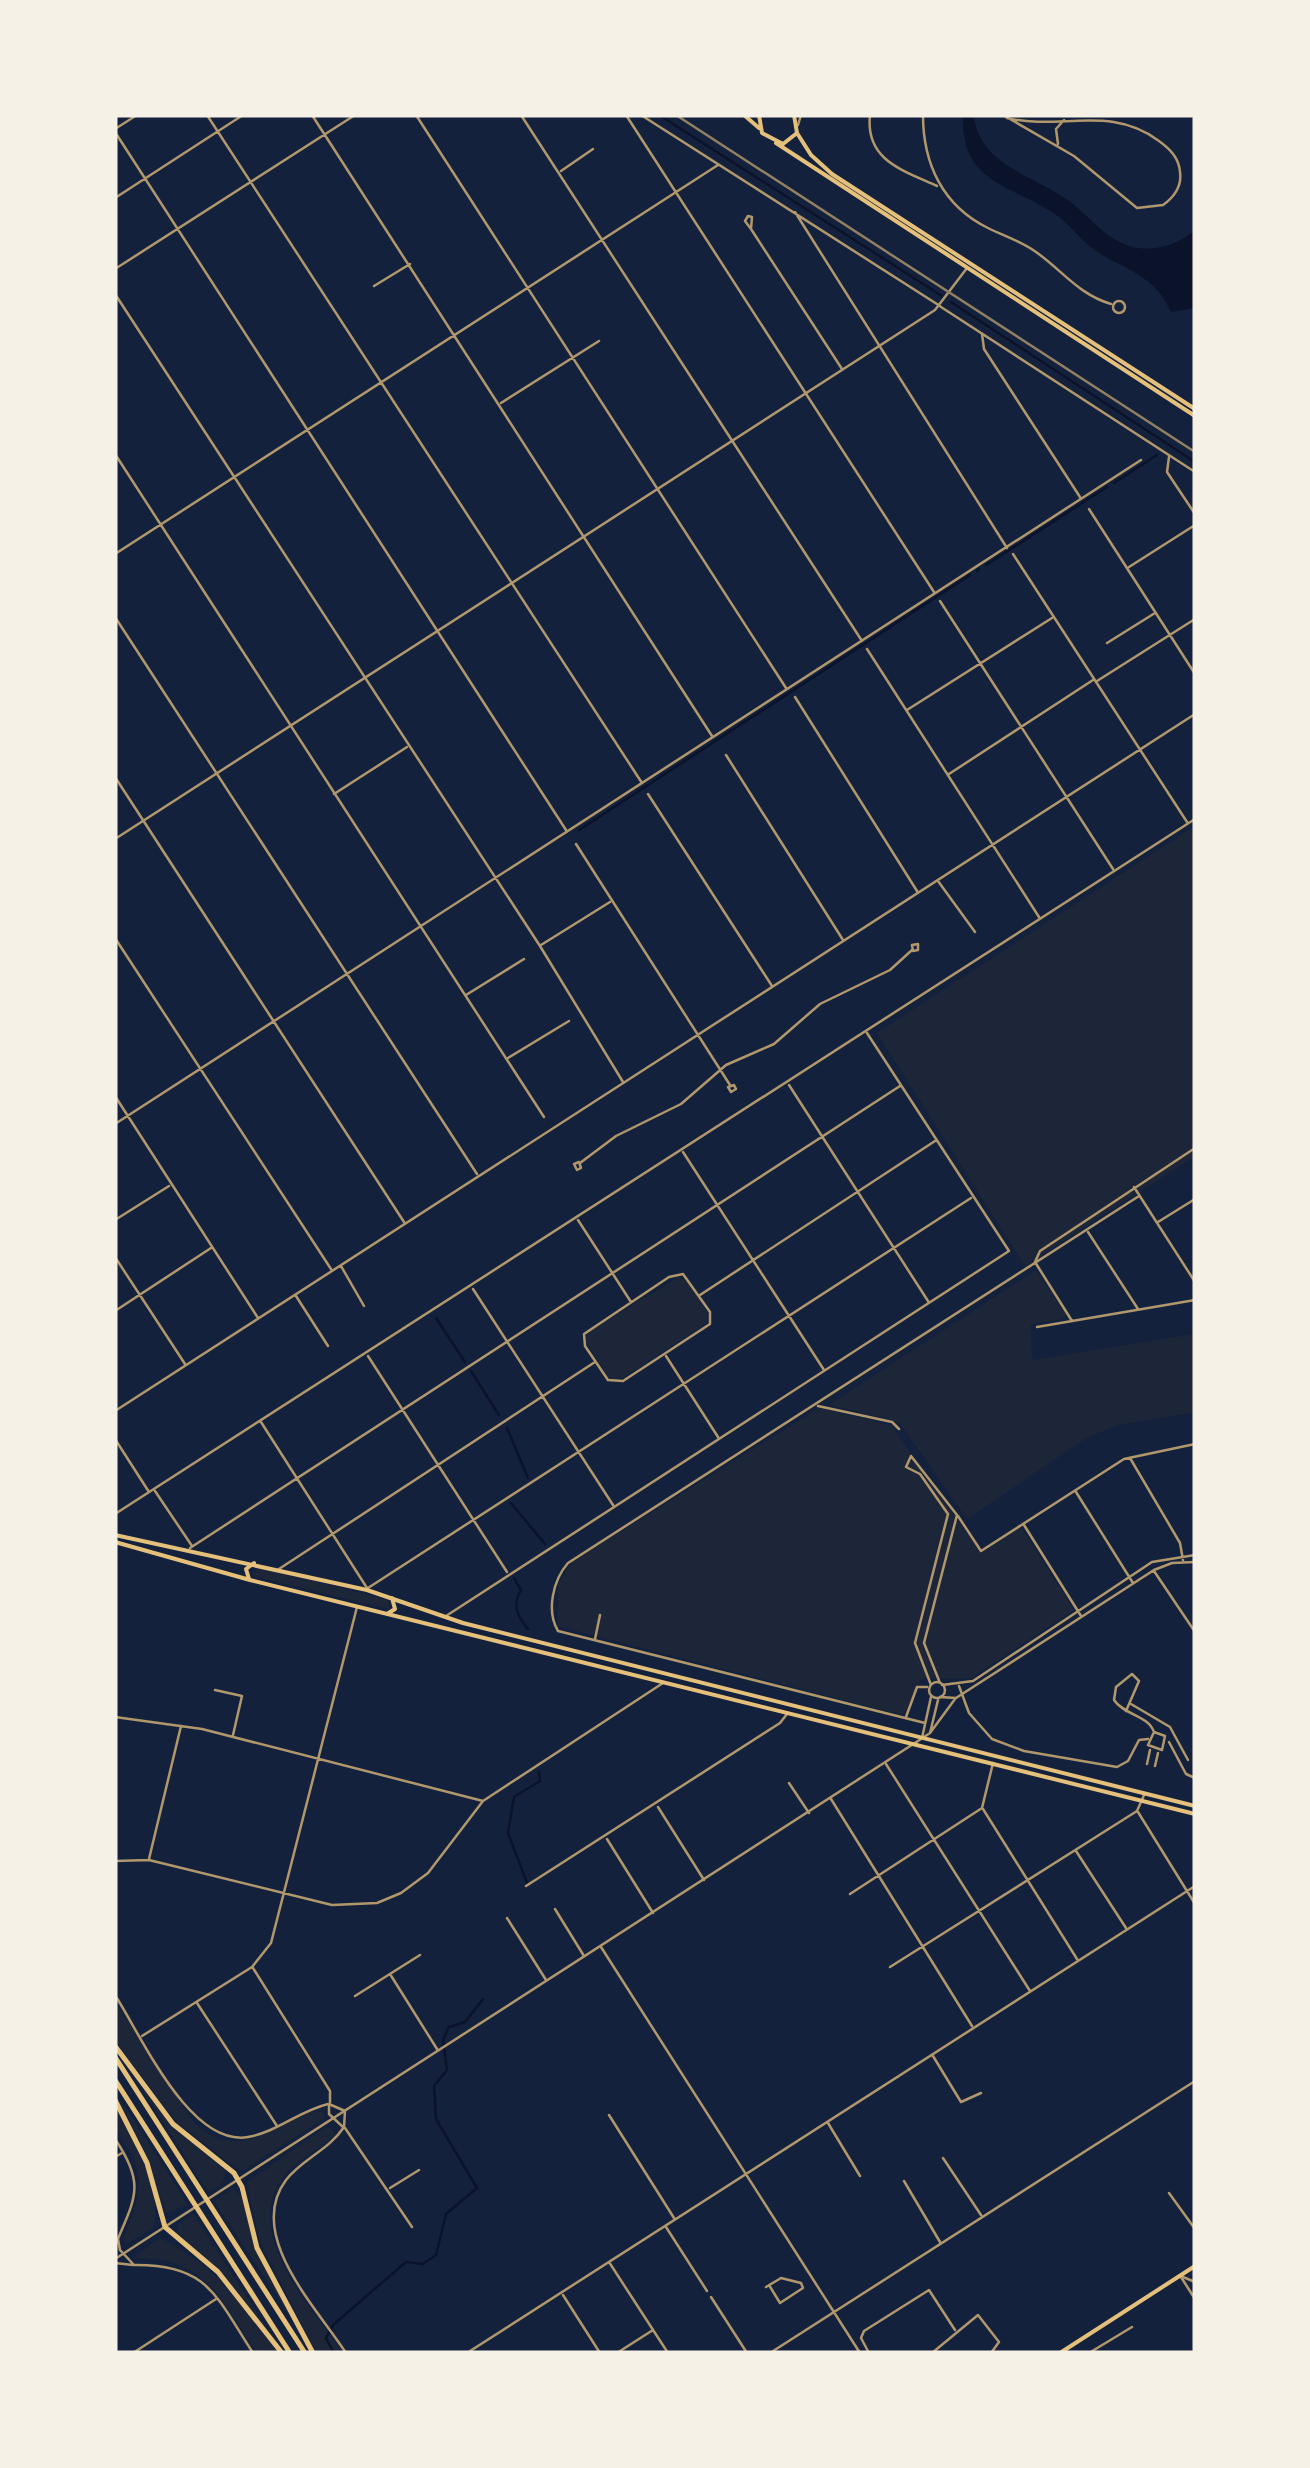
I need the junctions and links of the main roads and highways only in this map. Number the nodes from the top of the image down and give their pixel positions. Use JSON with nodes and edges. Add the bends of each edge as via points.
{"nodes":[{"id":1,"x":744,"y":115,"type":"edge"},
{"id":2,"x":759,"y":115,"type":"edge"},
{"id":3,"x":794,"y":115,"type":"edge"},
{"id":4,"x":759,"y":128,"type":"junction"},
{"id":5,"x":798,"y":132,"type":"junction"},
{"id":6,"x":776,"y":143,"type":"junction"},
{"id":7,"x":968,"y":266,"type":"junction"},
{"id":8,"x":1195,"y":412,"type":"edge"},
{"id":9,"x":115,"y":1535,"type":"edge"},
{"id":10,"x":115,"y":1542,"type":"edge"},
{"id":11,"x":254,"y":1563,"type":"junction"},
{"id":12,"x":250,"y":1580,"type":"junction"},
{"id":13,"x":391,"y":1597,"type":"junction"},
{"id":14,"x":387,"y":1614,"type":"junction"},
{"id":15,"x":1195,"y":1806,"type":"edge"},
{"id":16,"x":1195,"y":1814,"type":"edge"},
{"id":17,"x":115,"y":2046,"type":"edge"},
{"id":18,"x":115,"y":2057,"type":"edge"},
{"id":19,"x":115,"y":2080,"type":"edge"},
{"id":20,"x":115,"y":2100,"type":"edge"},
{"id":21,"x":1195,"y":2266,"type":"edge"},
{"id":22,"x":282,"y":2353,"type":"edge"},
{"id":23,"x":290,"y":2353,"type":"edge"},
{"id":24,"x":305,"y":2353,"type":"edge"},
{"id":25,"x":313,"y":2353,"type":"edge"},
{"id":26,"x":1060,"y":2353,"type":"edge"}],
"edges":[{"from":1,"to":4,"type":"main road"},
{"from":2,"to":4,"type":"main road"},
{"from":3,"to":5,"type":"main road"},
{"from":4,"to":6,"type":"main road"},
{"from":5,"to":6,"type":"main road","via":[[791,142]]},
{"from":5,"to":7,"type":"main road","via":[[822,167]]},
{"from":6,"to":7,"type":"main road"},
{"from":7,"to":8,"type":"main road"},
{"from":9,"to":11,"type":"main road"},
{"from":10,"to":12,"type":"main road"},
{"from":11,"to":12,"type":"main road","via":[[246,1569]]},
{"from":11,"to":13,"type":"main road"},
{"from":12,"to":14,"type":"main road"},
{"from":13,"to":14,"type":"main road","via":[[394,1608]]},
{"from":13,"to":15,"type":"main road","via":[[444,1618]]},
{"from":14,"to":16,"type":"main road"},
{"from":17,"to":25,"type":"highway","via":[[173,2124],[238,2180],[257,2248]]},
{"from":18,"to":24,"type":"highway"},
{"from":19,"to":23,"type":"highway"},
{"from":20,"to":22,"type":"highway","via":[[147,2163],[165,2227],[218,2272]]},
{"from":21,"to":26,"type":"main road"}]}
